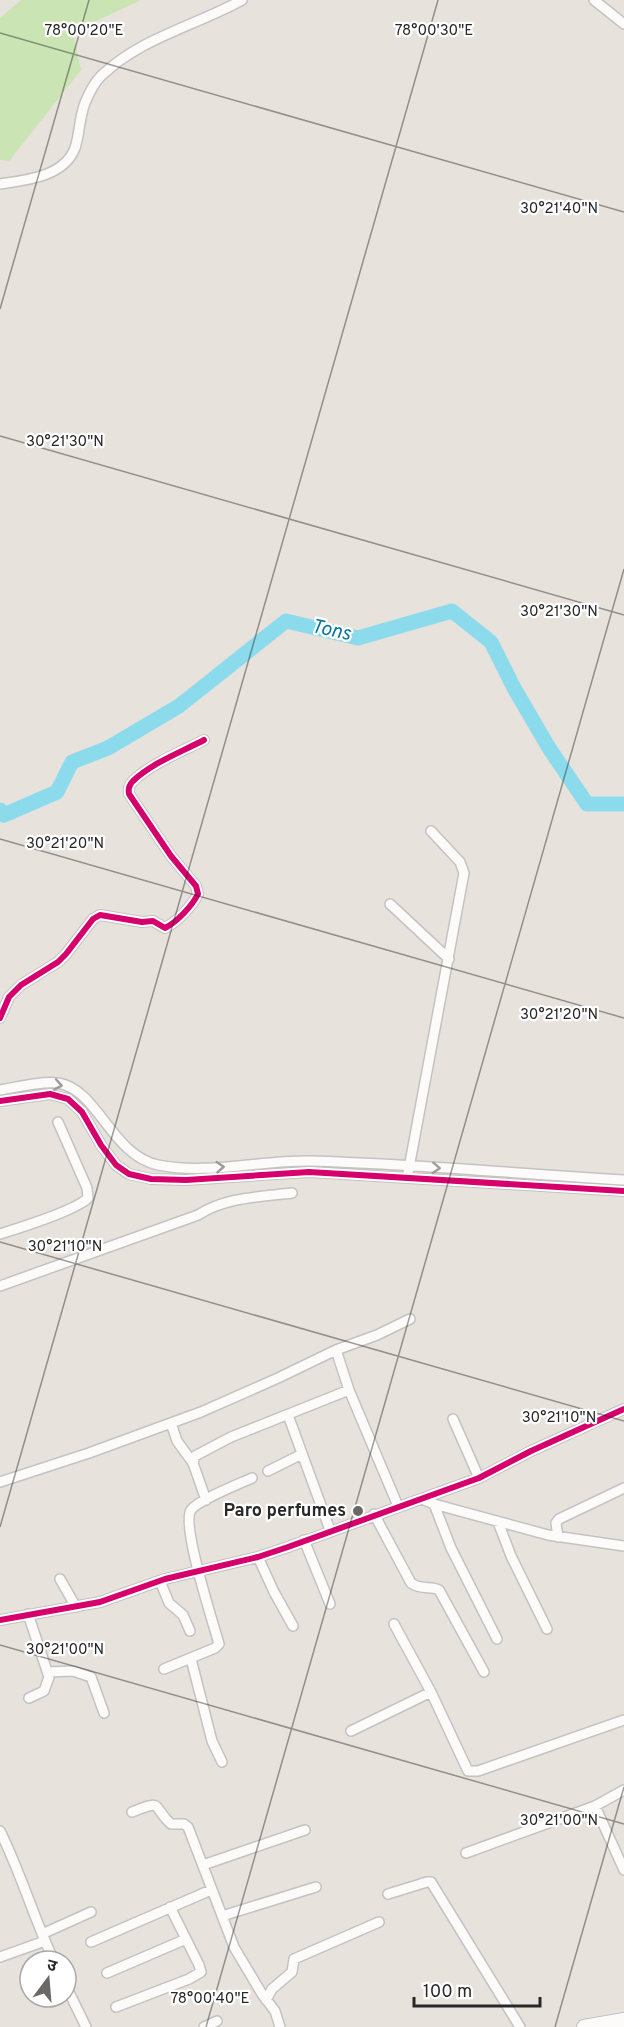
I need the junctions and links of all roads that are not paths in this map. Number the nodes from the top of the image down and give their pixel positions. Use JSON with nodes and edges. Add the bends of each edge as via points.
{"nodes":[{"id":1,"x":242,"y":0,"type":"edge"},
{"id":2,"x":594,"y":0,"type":"edge"},
{"id":3,"x":624,"y":24,"type":"edge"},
{"id":4,"x":0,"y":184,"type":"edge"},
{"id":5,"x":204,"y":740,"type":"dead end"},
{"id":6,"x":431,"y":831,"type":"dead end"},
{"id":7,"x":390,"y":904,"type":"dead end"},
{"id":8,"x":449,"y":959,"type":"junction"},
{"id":9,"x":0,"y":1018,"type":"edge"},
{"id":10,"x":0,"y":1090,"type":"edge"},
{"id":11,"x":0,"y":1101,"type":"edge"},
{"id":12,"x":58,"y":1122,"type":"dead end"},
{"id":13,"x":409,"y":1167,"type":"junction"},
{"id":14,"x":507,"y":1173,"type":"junction"},
{"id":15,"x":407,"y":1178,"type":"junction"},
{"id":16,"x":624,"y":1180,"type":"edge"},
{"id":17,"x":507,"y":1184,"type":"junction"},
{"id":18,"x":624,"y":1191,"type":"edge"},
{"id":19,"x":292,"y":1193,"type":"dead end"},
{"id":20,"x":0,"y":1234,"type":"edge"},
{"id":21,"x":0,"y":1287,"type":"edge"},
{"id":22,"x":410,"y":1319,"type":"dead end"},
{"id":23,"x":336,"y":1350,"type":"junction"},
{"id":24,"x":349,"y":1390,"type":"junction"},
{"id":25,"x":624,"y":1409,"type":"edge"},
{"id":26,"x":288,"y":1415,"type":"junction"},
{"id":27,"x":453,"y":1419,"type":"dead end"},
{"id":28,"x":171,"y":1423,"type":"junction"},
{"id":29,"x":302,"y":1454,"type":"junction"},
{"id":30,"x":193,"y":1463,"type":"junction"},
{"id":31,"x":268,"y":1471,"type":"dead end"},
{"id":32,"x":252,"y":1478,"type":"dead end"},
{"id":33,"x":479,"y":1478,"type":"junction"},
{"id":34,"x":0,"y":1482,"type":"edge"},
{"id":35,"x":624,"y":1488,"type":"edge"},
{"id":36,"x":422,"y":1499,"type":"junction"},
{"id":37,"x":206,"y":1500,"type":"junction"},
{"id":38,"x":435,"y":1504,"type":"junction"},
{"id":39,"x":398,"y":1506,"type":"junction"},
{"id":40,"x":374,"y":1514,"type":"junction"},
{"id":41,"x":498,"y":1522,"type":"junction"},
{"id":42,"x":330,"y":1530,"type":"junction"},
{"id":43,"x":558,"y":1537,"type":"junction"},
{"id":44,"x":304,"y":1540,"type":"junction"},
{"id":45,"x":624,"y":1546,"type":"edge"},
{"id":46,"x":258,"y":1557,"type":"junction"},
{"id":47,"x":198,"y":1571,"type":"junction"},
{"id":48,"x":60,"y":1579,"type":"dead end"},
{"id":49,"x":160,"y":1581,"type":"junction"},
{"id":50,"x":330,"y":1604,"type":"dead end"},
{"id":51,"x":76,"y":1607,"type":"junction"},
{"id":52,"x":28,"y":1614,"type":"junction"},
{"id":53,"x":0,"y":1620,"type":"edge"},
{"id":54,"x":394,"y":1624,"type":"dead end"},
{"id":55,"x":293,"y":1626,"type":"dead end"},
{"id":56,"x":547,"y":1629,"type":"dead end"},
{"id":57,"x":190,"y":1631,"type":"dead end"},
{"id":58,"x":497,"y":1639,"type":"dead end"},
{"id":59,"x":191,"y":1659,"type":"junction"},
{"id":60,"x":164,"y":1669,"type":"dead end"},
{"id":61,"x":48,"y":1672,"type":"junction"},
{"id":62,"x":484,"y":1672,"type":"dead end"},
{"id":63,"x":431,"y":1692,"type":"junction"},
{"id":64,"x":29,"y":1698,"type":"dead end"},
{"id":65,"x":104,"y":1713,"type":"dead end"},
{"id":66,"x":624,"y":1720,"type":"edge"},
{"id":67,"x":351,"y":1731,"type":"dead end"},
{"id":68,"x":222,"y":1762,"type":"dead end"},
{"id":69,"x":624,"y":1790,"type":"edge"},
{"id":70,"x":595,"y":1806,"type":"junction"},
{"id":71,"x":132,"y":1812,"type":"dead end"},
{"id":72,"x":305,"y":1830,"type":"dead end"},
{"id":73,"x":1,"y":1834,"type":"edge"},
{"id":74,"x":466,"y":1852,"type":"dead end"},
{"id":75,"x":202,"y":1864,"type":"junction"},
{"id":76,"x":624,"y":1870,"type":"edge"},
{"id":77,"x":316,"y":1887,"type":"dead end"},
{"id":78,"x":211,"y":1890,"type":"junction"},
{"id":79,"x":388,"y":1894,"type":"dead end"},
{"id":80,"x":170,"y":1907,"type":"junction"},
{"id":81,"x":91,"y":1912,"type":"dead end"},
{"id":82,"x":222,"y":1916,"type":"junction"},
{"id":83,"x":379,"y":1922,"type":"dead end"},
{"id":84,"x":44,"y":1938,"type":"junction"},
{"id":85,"x":186,"y":1939,"type":"junction"},
{"id":86,"x":91,"y":1942,"type":"dead end"},
{"id":87,"x":49,"y":1949,"type":"edge"},
{"id":88,"x":0,"y":1957,"type":"edge"},
{"id":89,"x":107,"y":1973,"type":"dead end"},
{"id":90,"x":266,"y":2000,"type":"junction"},
{"id":91,"x":116,"y":2007,"type":"dead end"},
{"id":92,"x":77,"y":2009,"type":"edge"},
{"id":93,"x":624,"y":2020,"type":"edge"},
{"id":94,"x":217,"y":2021,"type":"dead end"},
{"id":95,"x":86,"y":2027,"type":"edge"},
{"id":96,"x":204,"y":2027,"type":"edge"},
{"id":97,"x":280,"y":2027,"type":"edge"},
{"id":98,"x":520,"y":2027,"type":"edge"},
{"id":99,"x":584,"y":2027,"type":"edge"}],
"edges":[{"from":1,"to":4,"type":"street","via":[[131,52],[95,83],[81,112],[74,151],[66,161],[33,179]]},
{"from":2,"to":3,"type":"street"},
{"from":5,"to":9,"type":"street","via":[[145,773],[128,790],[171,856],[196,886],[195,900],[165,928],[153,921],[100,915],[93,919],[58,962],[9,997]]},
{"from":6,"to":8,"type":"street","via":[[460,862],[464,873]]},
{"from":7,"to":8,"type":"street"},
{"from":8,"to":13,"type":"street"},
{"from":10,"to":13,"type":"street","one_way":true,"via":[[61,1083],[83,1096],[129,1150],[155,1164],[186,1169],[309,1161]]},
{"from":11,"to":15,"type":"street","via":[[50,1094],[68,1099],[82,1112],[116,1165],[129,1174],[151,1179],[309,1172]]},
{"from":12,"to":20,"type":"street","via":[[88,1198]]},
{"from":13,"to":14,"type":"street","one_way":true},
{"from":13,"to":15,"type":"street"},
{"from":14,"to":16,"type":"street"},
{"from":14,"to":17,"type":"street"},
{"from":15,"to":17,"type":"street"},
{"from":17,"to":18,"type":"street"},
{"from":19,"to":21,"type":"street","via":[[212,1206],[198,1215]]},
{"from":22,"to":23,"type":"street"},
{"from":23,"to":24,"type":"street"},
{"from":23,"to":28,"type":"street"},
{"from":24,"to":26,"type":"street"},
{"from":24,"to":39,"type":"street"},
{"from":25,"to":33,"type":"street"},
{"from":26,"to":29,"type":"street"},
{"from":26,"to":30,"type":"street","via":[[211,1446],[195,1456]]},
{"from":27,"to":33,"type":"street"},
{"from":28,"to":30,"type":"street","via":[[177,1441]]},
{"from":28,"to":34,"type":"street"},
{"from":29,"to":31,"type":"street"},
{"from":29,"to":42,"type":"street"},
{"from":30,"to":37,"type":"street"},
{"from":32,"to":37,"type":"street"},
{"from":33,"to":36,"type":"street"},
{"from":35,"to":43,"type":"street","via":[[559,1518]]},
{"from":36,"to":38,"type":"street"},
{"from":36,"to":39,"type":"street"},
{"from":37,"to":47,"type":"street","via":[[192,1508],[188,1518]]},
{"from":38,"to":41,"type":"street"},
{"from":38,"to":58,"type":"street","via":[[451,1548]]},
{"from":39,"to":40,"type":"street"},
{"from":40,"to":42,"type":"street"},
{"from":40,"to":62,"type":"street","via":[[411,1583],[439,1590]]},
{"from":41,"to":43,"type":"street"},
{"from":41,"to":56,"type":"street"},
{"from":42,"to":44,"type":"street"},
{"from":43,"to":45,"type":"street"},
{"from":44,"to":46,"type":"street"},
{"from":44,"to":50,"type":"street"},
{"from":46,"to":47,"type":"street"},
{"from":46,"to":55,"type":"street"},
{"from":47,"to":49,"type":"street"},
{"from":47,"to":59,"type":"street","via":[[219,1644]]},
{"from":48,"to":51,"type":"street"},
{"from":49,"to":51,"type":"street"},
{"from":49,"to":57,"type":"street","via":[[169,1604],[183,1615]]},
{"from":51,"to":52,"type":"street"},
{"from":52,"to":53,"type":"street"},
{"from":52,"to":61,"type":"street"},
{"from":54,"to":63,"type":"street"},
{"from":59,"to":60,"type":"street"},
{"from":59,"to":68,"type":"street","via":[[212,1741]]},
{"from":61,"to":64,"type":"street","via":[[46,1689]]},
{"from":61,"to":65,"type":"street","via":[[73,1671],[91,1677]]},
{"from":63,"to":66,"type":"street","via":[[468,1771],[473,1772]]},
{"from":63,"to":67,"type":"street"},
{"from":69,"to":70,"type":"street"},
{"from":70,"to":74,"type":"street"},
{"from":70,"to":76,"type":"street"},
{"from":71,"to":75,"type":"street","via":[[155,1805],[171,1824],[184,1824]]},
{"from":72,"to":75,"type":"street"},
{"from":73,"to":84,"type":"street"},
{"from":75,"to":78,"type":"street"},
{"from":77,"to":82,"type":"street"},
{"from":78,"to":80,"type":"street"},
{"from":78,"to":82,"type":"street"},
{"from":79,"to":98,"type":"street","via":[[431,1882]]},
{"from":80,"to":85,"type":"street"},
{"from":80,"to":86,"type":"street"},
{"from":81,"to":84,"type":"street"},
{"from":82,"to":90,"type":"street","via":[[234,1947]]},
{"from":83,"to":90,"type":"street","via":[[294,1959],[292,1972],[272,1989]]},
{"from":84,"to":87,"type":"street"},
{"from":84,"to":88,"type":"street"},
{"from":85,"to":89,"type":"street"},
{"from":85,"to":91,"type":"street","via":[[201,1972]]},
{"from":90,"to":97,"type":"street"},
{"from":92,"to":95,"type":"street"},
{"from":93,"to":99,"type":"street"},
{"from":94,"to":96,"type":"street"}]}
